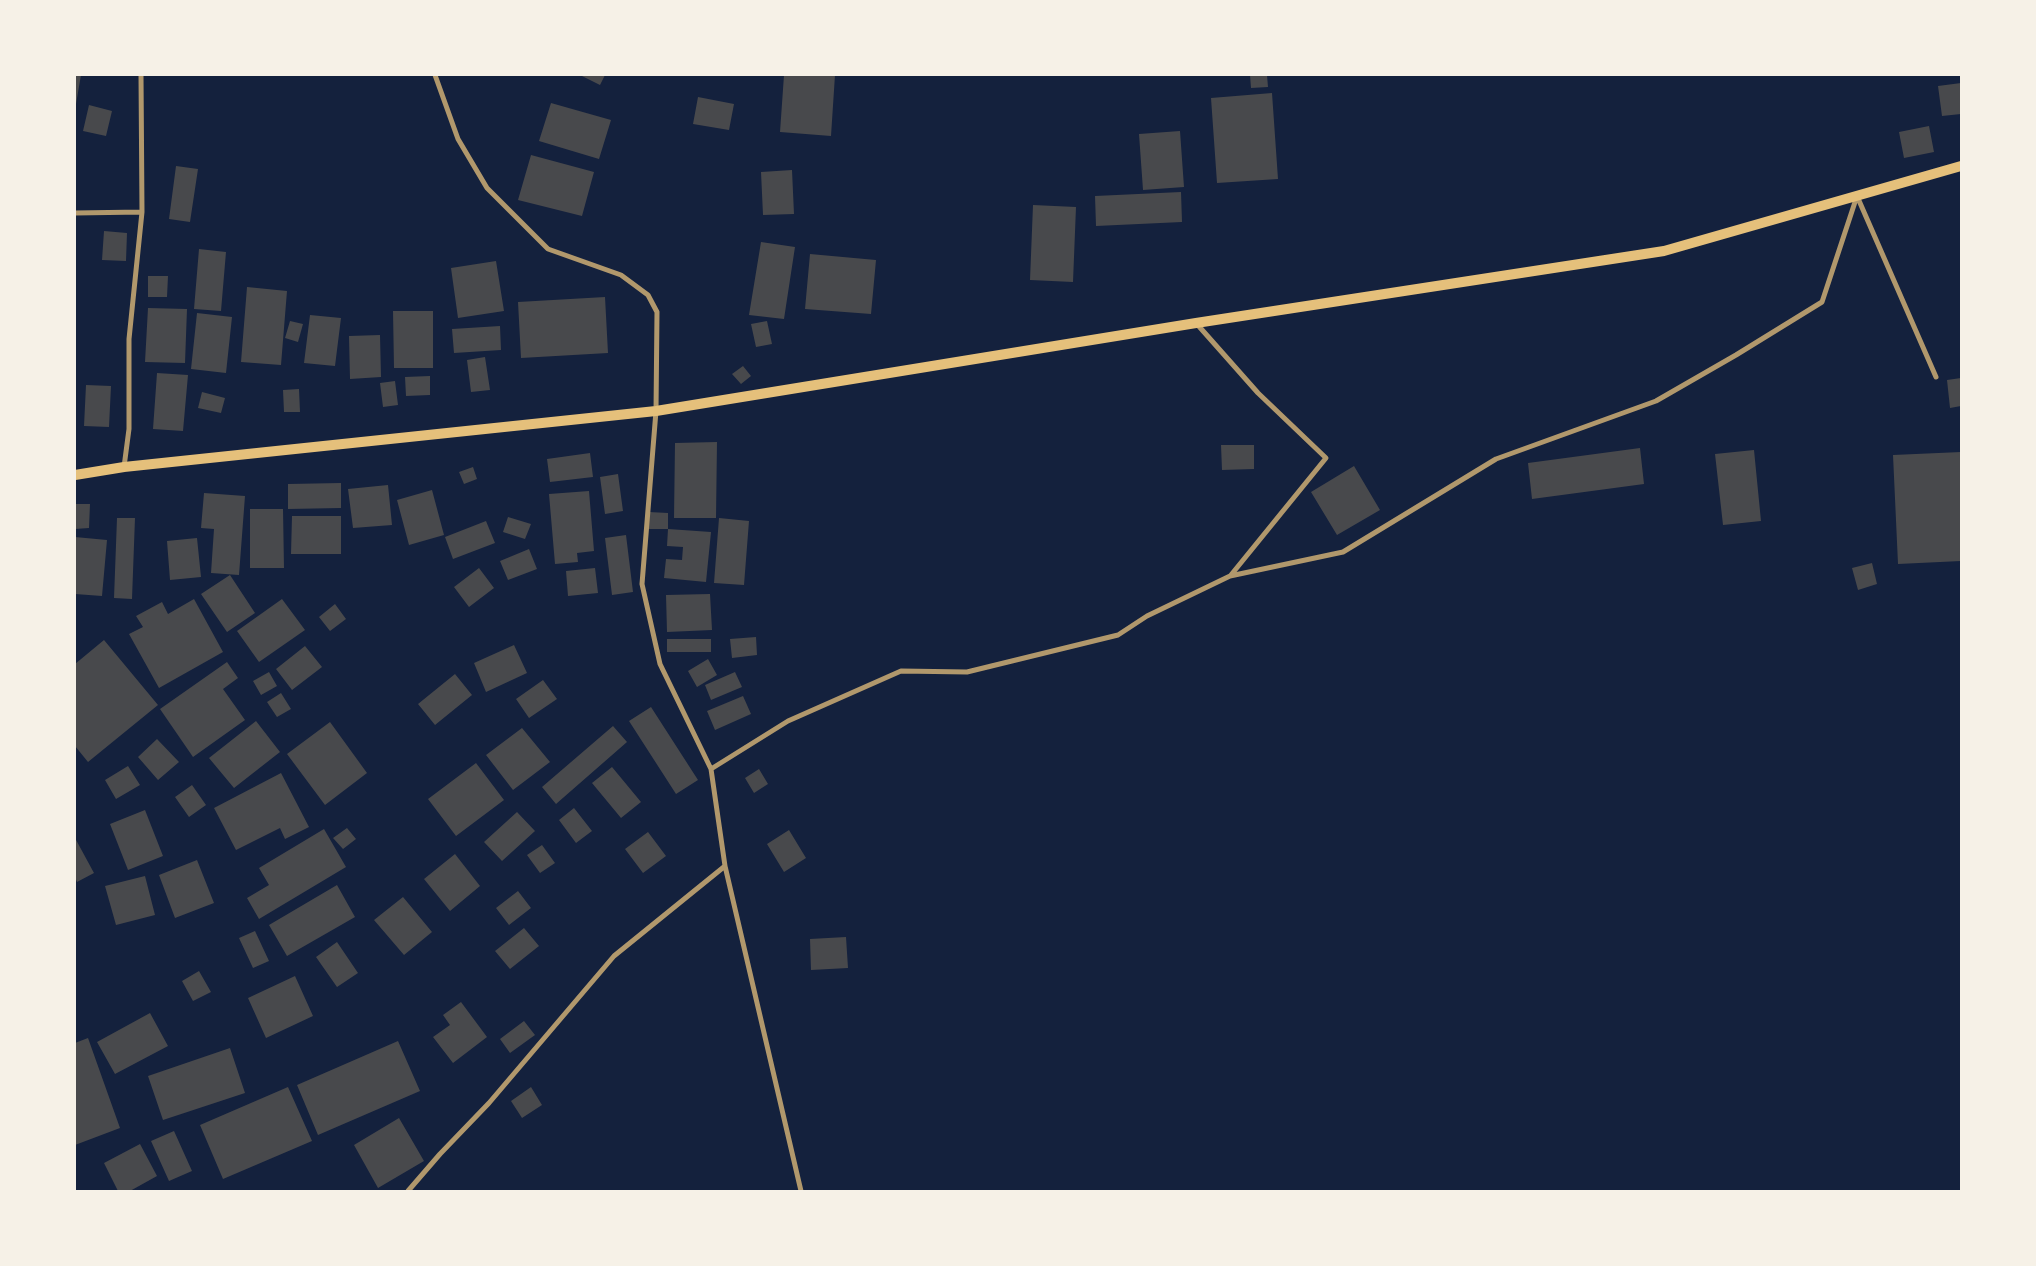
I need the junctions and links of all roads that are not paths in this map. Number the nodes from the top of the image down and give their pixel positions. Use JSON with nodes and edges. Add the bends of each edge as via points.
{"nodes":[{"id":1,"x":141,"y":75,"type":"edge"},
{"id":2,"x":435,"y":75,"type":"edge"},
{"id":3,"x":1961,"y":166,"type":"edge"},
{"id":4,"x":1857,"y":196,"type":"junction"},
{"id":5,"x":142,"y":212,"type":"junction"},
{"id":6,"x":75,"y":213,"type":"edge"},
{"id":7,"x":1196,"y":323,"type":"junction"},
{"id":8,"x":1936,"y":377,"type":"dead end"},
{"id":9,"x":656,"y":410,"type":"junction"},
{"id":10,"x":124,"y":468,"type":"junction"},
{"id":11,"x":75,"y":475,"type":"edge"},
{"id":12,"x":1230,"y":576,"type":"junction"},
{"id":13,"x":711,"y":770,"type":"junction"},
{"id":14,"x":725,"y":866,"type":"junction"},
{"id":15,"x":408,"y":1191,"type":"edge"},
{"id":16,"x":802,"y":1191,"type":"edge"}],
"edges":[{"from":1,"to":5,"type":"street"},
{"from":2,"to":9,"type":"street","via":[[458,139],[487,188],[548,249],[621,275],[648,295],[657,312]]},
{"from":3,"to":4,"type":"main road"},
{"from":4,"to":7,"type":"main road","via":[[1664,250]]},
{"from":4,"to":8,"type":"street"},
{"from":4,"to":12,"type":"street","via":[[1822,302],[1744,350],[1656,401],[1496,459],[1343,552]]},
{"from":5,"to":6,"type":"street"},
{"from":5,"to":10,"type":"street","via":[[129,339],[129,429]]},
{"from":7,"to":9,"type":"main road"},
{"from":7,"to":12,"type":"street","via":[[1258,393],[1326,458]]},
{"from":9,"to":10,"type":"main road"},
{"from":9,"to":13,"type":"street","via":[[642,584],[660,664]]},
{"from":10,"to":11,"type":"main road"},
{"from":12,"to":13,"type":"street","via":[[1147,616],[1118,634],[967,672],[901,670],[788,721]]},
{"from":13,"to":14,"type":"street"},
{"from":14,"to":15,"type":"street","via":[[614,956],[490,1103]]},
{"from":14,"to":16,"type":"street"}]}
